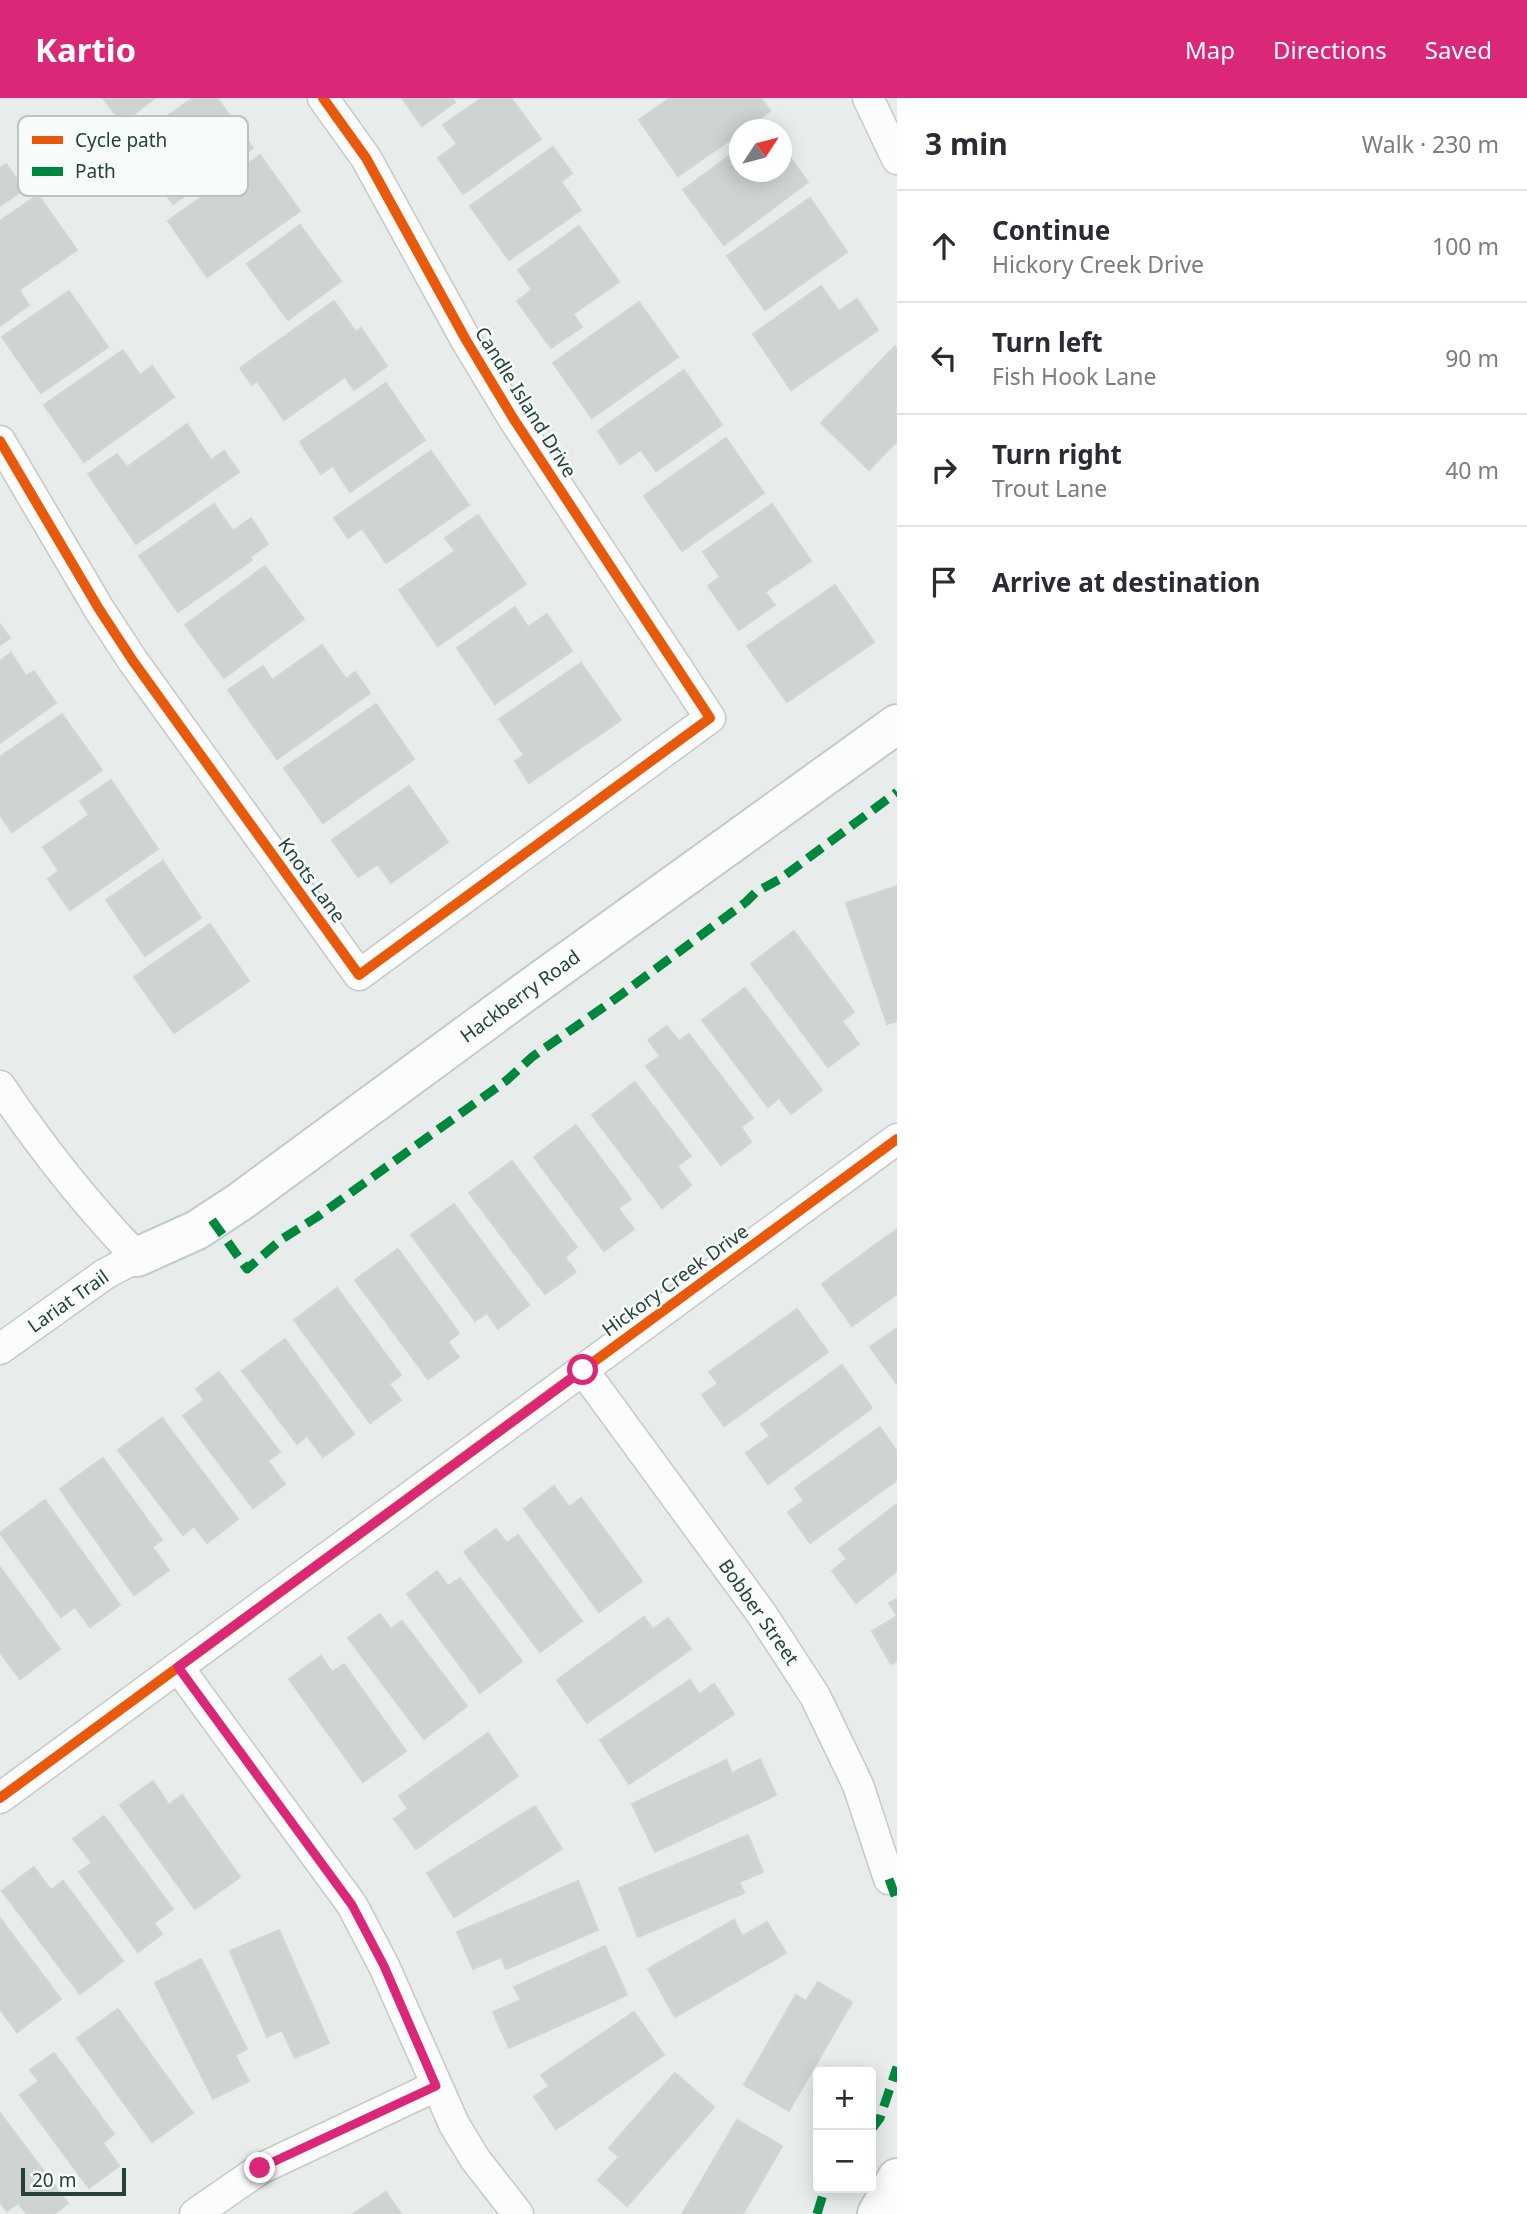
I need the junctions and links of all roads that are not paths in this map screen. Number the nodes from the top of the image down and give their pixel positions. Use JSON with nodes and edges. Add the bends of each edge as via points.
{"nodes":[{"id":1,"x":323,"y":98,"type":"edge"},
{"id":2,"x":868,"y":98,"type":"edge"},
{"id":3,"x":897,"y":159,"type":"edge"},
{"id":4,"x":0,"y":441,"type":"edge"},
{"id":5,"x":710,"y":718,"type":"joint"},
{"id":6,"x":897,"y":724,"type":"edge"},
{"id":7,"x":0,"y":1086,"type":"edge"},
{"id":8,"x":897,"y":1139,"type":"edge"},
{"id":9,"x":137,"y":1257,"type":"junction"},
{"id":10,"x":0,"y":1349,"type":"edge"},
{"id":11,"x":583,"y":1370,"type":"junction"},
{"id":12,"x":178,"y":1667,"type":"junction"},
{"id":13,"x":0,"y":1798,"type":"edge"},
{"id":14,"x":889,"y":1878,"type":"dead end"},
{"id":15,"x":436,"y":2086,"type":"junction"},
{"id":16,"x":897,"y":2178,"type":"edge"},
{"id":17,"x":195,"y":2214,"type":"edge"},
{"id":18,"x":518,"y":2214,"type":"edge"},
{"id":19,"x":877,"y":2214,"type":"edge"}],
"edges":[{"from":1,"to":5,"type":"street","name":"Candle Island Drive","via":[[366,158],[513,418]]},
{"from":2,"to":3,"type":"street"},
{"from":4,"to":5,"type":"street","name":"Knots Lane","via":[[133,661],[359,975]]},
{"from":6,"to":9,"type":"street","name":"Hackberry Road","via":[[240,1201],[197,1230]]},
{"from":7,"to":9,"type":"street","via":[[93,1210]]},
{"from":8,"to":11,"type":"street","name":"Hickory Creek Drive"},
{"from":9,"to":10,"type":"street","name":"Lariat Trail","via":[[105,1274]]},
{"from":11,"to":12,"type":"street","name":"Hickory Creek Drive"},
{"from":11,"to":14,"type":"street","name":"Bobber Street","via":[[761,1613],[815,1696],[858,1785]]},
{"from":12,"to":13,"type":"street","name":"Hickory Creek Drive"},
{"from":12,"to":15,"type":"street","via":[[352,1905]]},
{"from":15,"to":17,"type":"street","via":[[260,2168]]},
{"from":15,"to":18,"type":"street","via":[[475,2159]]},
{"from":16,"to":19,"type":"street"}]}
